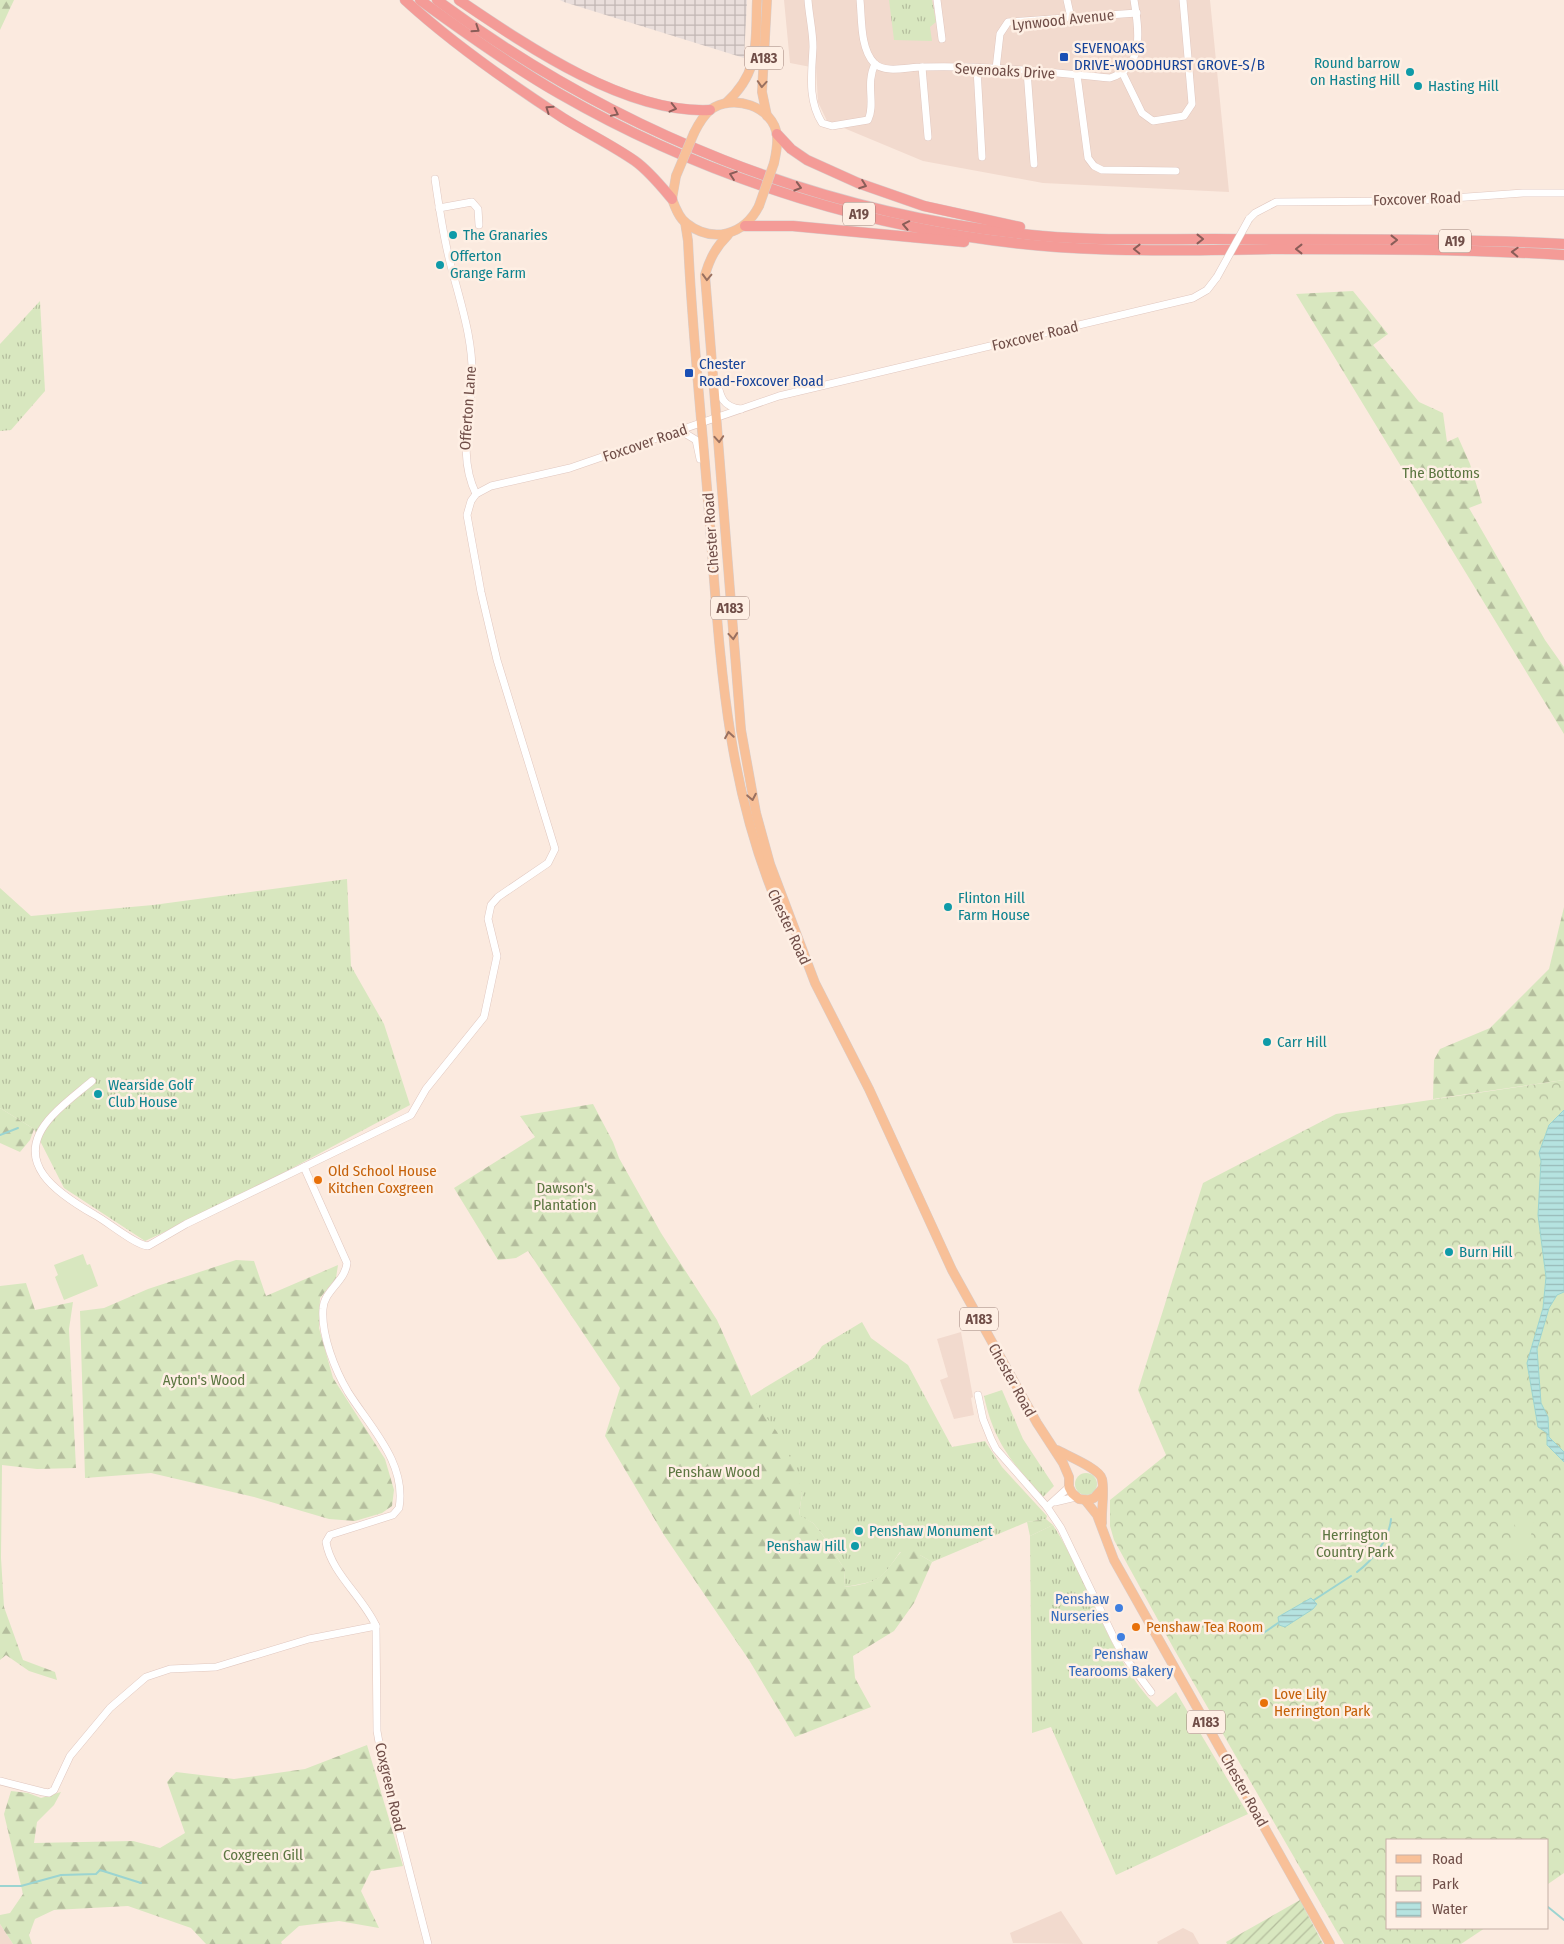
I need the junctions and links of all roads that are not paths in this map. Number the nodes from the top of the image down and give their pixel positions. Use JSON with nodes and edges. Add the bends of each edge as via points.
{"nodes":[{"id":1,"x":406,"y":0,"type":"edge"},
{"id":2,"x":420,"y":0,"type":"edge"},
{"id":3,"x":437,"y":0,"type":"edge"},
{"id":4,"x":459,"y":0,"type":"edge"},
{"id":5,"x":757,"y":0,"type":"edge"},
{"id":6,"x":767,"y":0,"type":"edge"},
{"id":7,"x":808,"y":0,"type":"edge"},
{"id":8,"x":860,"y":0,"type":"edge"},
{"id":9,"x":937,"y":0,"type":"edge"},
{"id":10,"x":1067,"y":0,"type":"edge"},
{"id":11,"x":1134,"y":0,"type":"edge"},
{"id":12,"x":1182,"y":0,"type":"edge"},
{"id":13,"x":1136,"y":13,"type":"junction"},
{"id":14,"x":1071,"y":18,"type":"junction"},
{"id":15,"x":942,"y":39,"type":"dead end"},
{"id":16,"x":874,"y":64,"type":"junction"},
{"id":17,"x":922,"y":67,"type":"junction"},
{"id":18,"x":977,"y":69,"type":"junction"},
{"id":19,"x":996,"y":69,"type":"junction"},
{"id":20,"x":1027,"y":71,"type":"junction"},
{"id":21,"x":1123,"y":74,"type":"junction"},
{"id":22,"x":1077,"y":75,"type":"junction"},
{"id":23,"x":726,"y":103,"type":"junction"},
{"id":24,"x":710,"y":110,"type":"junction"},
{"id":25,"x":767,"y":116,"type":"junction"},
{"id":26,"x":777,"y":134,"type":"junction"},
{"id":27,"x":928,"y":138,"type":"dead end"},
{"id":28,"x":982,"y":157,"type":"dead end"},
{"id":29,"x":1034,"y":164,"type":"dead end"},
{"id":30,"x":1176,"y":171,"type":"dead end"},
{"id":31,"x":435,"y":180,"type":"dead end"},
{"id":32,"x":1564,"y":193,"type":"edge"},
{"id":33,"x":672,"y":199,"type":"junction"},
{"id":34,"x":439,"y":208,"type":"junction"},
{"id":35,"x":685,"y":222,"type":"junction"},
{"id":36,"x":479,"y":225,"type":"dead end"},
{"id":37,"x":745,"y":226,"type":"junction"},
{"id":38,"x":728,"y":235,"type":"junction"},
{"id":39,"x":1104,"y":238,"type":"junction"},
{"id":40,"x":1564,"y":244,"type":"edge"},
{"id":41,"x":1060,"y":247,"type":"junction"},
{"id":42,"x":1564,"y":256,"type":"edge"},
{"id":43,"x":712,"y":351,"type":"junction"},
{"id":44,"x":743,"y":409,"type":"junction"},
{"id":45,"x":718,"y":418,"type":"junction"},
{"id":46,"x":702,"y":423,"type":"junction"},
{"id":47,"x":681,"y":431,"type":"junction"},
{"id":48,"x":476,"y":494,"type":"junction"},
{"id":49,"x":709,"y":512,"type":"junction"},
{"id":50,"x":814,"y":978,"type":"junction"},
{"id":51,"x":92,"y":1081,"type":"dead end"},
{"id":52,"x":304,"y":1168,"type":"junction"},
{"id":53,"x":978,"y":1395,"type":"dead end"},
{"id":54,"x":1054,"y":1448,"type":"junction"},
{"id":55,"x":1088,"y":1466,"type":"junction"},
{"id":56,"x":1069,"y":1482,"type":"junction"},
{"id":57,"x":1102,"y":1489,"type":"junction"},
{"id":58,"x":1081,"y":1499,"type":"junction"},
{"id":59,"x":1054,"y":1502,"type":"junction"},
{"id":60,"x":1047,"y":1507,"type":"junction"},
{"id":61,"x":1103,"y":1528,"type":"junction"},
{"id":62,"x":376,"y":1626,"type":"junction"},
{"id":63,"x":1151,"y":1692,"type":"dead end"},
{"id":64,"x":0,"y":1781,"type":"edge"},
{"id":65,"x":428,"y":1944,"type":"edge"},
{"id":66,"x":1330,"y":1944,"type":"edge"}],
"edges":[{"from":33,"to":1,"type":"highway","one_way":true,"via":[[636,162],[515,85],[435,26]]},
{"from":41,"to":2,"type":"highway","number":"A19","one_way":true,"via":[[965,236],[889,222],[788,194],[719,170],[644,138],[561,94],[470,37]]},
{"from":3,"to":39,"type":"highway","number":"A19","one_way":true,"via":[[506,49],[595,103],[723,161],[792,185],[892,212],[984,229]]},
{"from":4,"to":24,"type":"highway","one_way":true,"via":[[518,40],[594,81],[679,110]]},
{"from":5,"to":23,"type":"main road","number":"A183","via":[[752,67],[744,86]]},
{"from":6,"to":25,"type":"main road","number":"A183","one_way":true,"via":[[762,92]]},
{"from":7,"to":16,"type":"street","via":[[813,46],[810,81],[822,123],[832,126],[868,120],[871,109],[870,74]]},
{"from":8,"to":16,"type":"street","via":[[864,42]]},
{"from":9,"to":15,"type":"street"},
{"from":10,"to":14,"type":"street"},
{"from":11,"to":13,"type":"street"},
{"from":12,"to":21,"type":"street","via":[[1192,104],[1184,116],[1152,121],[1142,113]]},
{"from":13,"to":14,"type":"street","name":"Lynwood Avenue"},
{"from":13,"to":21,"type":"street","via":[[1137,52],[1132,65]]},
{"from":14,"to":19,"type":"street","name":"Lynwood Avenue","via":[[1008,22],[1000,34]]},
{"from":16,"to":17,"type":"street","name":"Sevenoaks Drive","via":[[896,69]]},
{"from":17,"to":18,"type":"street","name":"Sevenoaks Drive"},
{"from":17,"to":27,"type":"street"},
{"from":18,"to":19,"type":"street","name":"Sevenoaks Drive"},
{"from":18,"to":28,"type":"street"},
{"from":19,"to":20,"type":"street","name":"Sevenoaks Drive"},
{"from":20,"to":22,"type":"street","name":"Sevenoaks Drive"},
{"from":20,"to":29,"type":"street"},
{"from":21,"to":22,"type":"street","name":"Sevenoaks Drive","via":[[1110,78]]},
{"from":22,"to":30,"type":"street","via":[[1088,158],[1094,166],[1102,170]]},
{"from":23,"to":24,"type":"main road"},
{"from":23,"to":25,"type":"main road","via":[[750,104]]},
{"from":24,"to":33,"type":"main road","bridge":true,"via":[[694,133],[676,176]]},
{"from":25,"to":26,"type":"main road"},
{"from":26,"to":37,"type":"main road","bridge":true,"via":[[774,163],[759,206]]},
{"from":26,"to":39,"type":"highway","number":"A19","one_way":true,"via":[[807,160],[858,183],[924,206],[1010,225]]},
{"from":31,"to":34,"type":"street"},
{"from":32,"to":44,"type":"street","name":"Foxcover Road","bridge":true,"via":[[1411,201],[1276,202],[1255,213],[1208,290],[1194,298],[780,396]]},
{"from":33,"to":35,"type":"main road"},
{"from":34,"to":36,"type":"street","via":[[472,202],[478,209]]},
{"from":34,"to":48,"type":"street","name":"Offerton Lane","via":[[471,347],[472,381],[465,448],[466,465]]},
{"from":35,"to":38,"type":"main road","via":[[697,230]]},
{"from":35,"to":46,"type":"main road","name":"Chester Road","number":"A183"},
{"from":37,"to":38,"type":"main road"},
{"from":37,"to":41,"type":"highway","via":[[793,226],[1016,247]]},
{"from":38,"to":43,"type":"main road","name":"Chester Road","number":"A183","one_way":true,"via":[[709,260],[705,275]]},
{"from":39,"to":40,"type":"highway","number":"A19","one_way":true},
{"from":42,"to":41,"type":"highway","number":"A19","one_way":true,"via":[[1401,249]]},
{"from":43,"to":44,"type":"street","via":[[722,400]]},
{"from":43,"to":45,"type":"main road","name":"Chester Road","number":"A183"},
{"from":44,"to":45,"type":"street","name":"Foxcover Road"},
{"from":45,"to":46,"type":"street","name":"Foxcover Road"},
{"from":45,"to":50,"type":"main road","name":"Chester Road","number":"A183","one_way":true,"via":[[730,603],[745,759],[770,864]]},
{"from":46,"to":47,"type":"street","name":"Foxcover Road"},
{"from":46,"to":49,"type":"main road","name":"Chester Road","number":"A183"},
{"from":47,"to":48,"type":"street","name":"Foxcover Road","via":[[570,468],[491,486]]},
{"from":47,"to":49,"type":"street","via":[[698,444]]},
{"from":48,"to":52,"type":"street","via":[[467,515],[482,592],[497,660],[555,844],[554,853],[548,863],[498,896],[491,905],[488,919],[496,956],[484,1017],[426,1089],[415,1110]]},
{"from":50,"to":49,"type":"main road","name":"Chester Road","number":"A183","one_way":true,"via":[[788,930],[763,867],[733,756],[720,658]]},
{"from":50,"to":54,"type":"main road","name":"Chester Road","number":"A183","via":[[870,1089],[952,1270]]},
{"from":51,"to":52,"type":"street","via":[[52,1117],[40,1135],[36,1159],[39,1172],[84,1208],[145,1246]]},
{"from":52,"to":62,"type":"street","via":[[347,1263],[344,1276],[328,1294],[323,1309],[331,1354],[349,1392],[383,1442],[393,1463],[399,1490],[399,1508],[392,1515],[330,1535],[326,1542],[340,1571]]},
{"from":53,"to":60,"type":"street","via":[[986,1428],[996,1448]]},
{"from":54,"to":55,"type":"main road","name":"Chester Road","number":"A183"},
{"from":54,"to":56,"type":"main road","number":"A183"},
{"from":55,"to":56,"type":"main road","via":[[1075,1470]]},
{"from":55,"to":57,"type":"main road","via":[[1100,1475]]},
{"from":56,"to":58,"type":"main road"},
{"from":56,"to":59,"type":"street"},
{"from":57,"to":58,"type":"main road","via":[[1094,1498]]},
{"from":57,"to":61,"type":"main road","name":"Chester Road","number":"A183"},
{"from":58,"to":59,"type":"street"},
{"from":58,"to":61,"type":"main road","name":"Chester Road","number":"A183","via":[[1093,1510]]},
{"from":59,"to":60,"type":"street"},
{"from":60,"to":63,"type":"street","via":[[1070,1543],[1122,1653]]},
{"from":61,"to":66,"type":"main road","name":"Chester Road","number":"A183","via":[[1114,1560]]},
{"from":62,"to":64,"type":"street","via":[[309,1639],[216,1667],[159,1671],[146,1677],[110,1708],[70,1756],[54,1790],[48,1793]]},
{"from":62,"to":65,"type":"street","name":"Coxgreen Road","via":[[377,1731],[385,1776]]}]}
